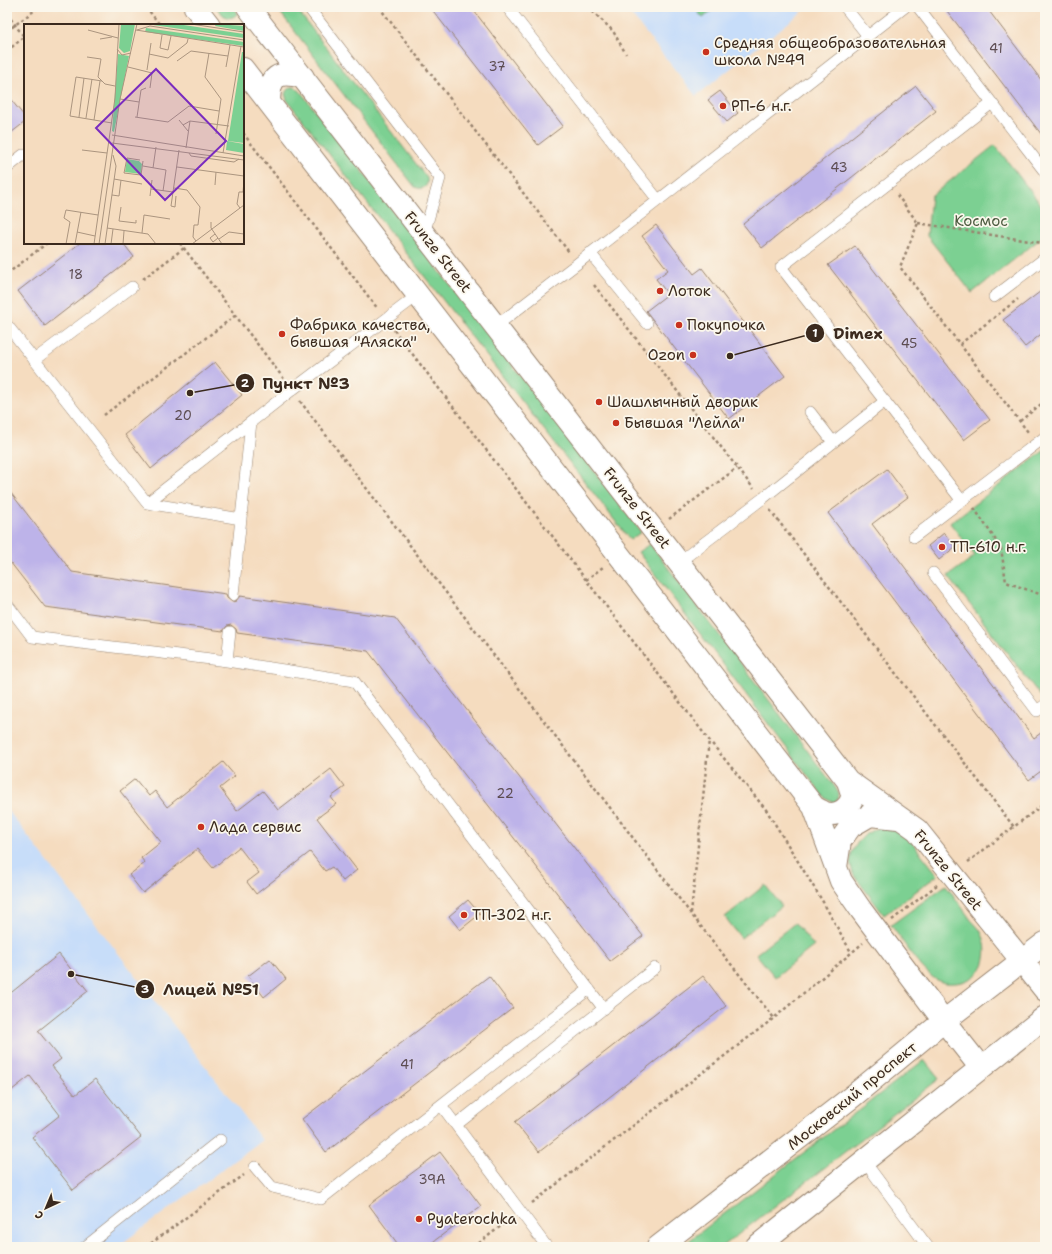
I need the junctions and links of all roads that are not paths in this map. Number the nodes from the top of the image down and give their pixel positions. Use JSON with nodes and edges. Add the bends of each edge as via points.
{"nodes":[{"id":1,"x":195,"y":7,"type":"edge"},
{"id":2,"x":244,"y":7,"type":"edge"},
{"id":3,"x":248,"y":7,"type":"edge"},
{"id":4,"x":308,"y":7,"type":"edge"},
{"id":5,"x":507,"y":7,"type":"edge"},
{"id":6,"x":845,"y":7,"type":"edge"},
{"id":7,"x":904,"y":7,"type":"edge"},
{"id":8,"x":918,"y":7,"type":"edge"},
{"id":9,"x":208,"y":24,"type":"edge"},
{"id":10,"x":241,"y":24,"type":"edge"},
{"id":11,"x":868,"y":36,"type":"junction"},
{"id":12,"x":244,"y":70,"type":"edge"},
{"id":13,"x":303,"y":77,"type":"junction"},
{"id":14,"x":269,"y":102,"type":"junction"},
{"id":15,"x":992,"y":103,"type":"junction"},
{"id":16,"x":24,"y":155,"type":"dead end"},
{"id":17,"x":7,"y":168,"type":"edge"},
{"id":18,"x":1045,"y":172,"type":"edge"},
{"id":19,"x":658,"y":200,"type":"junction"},
{"id":20,"x":424,"y":234,"type":"junction"},
{"id":21,"x":590,"y":253,"type":"junction"},
{"id":22,"x":1045,"y":258,"type":"edge"},
{"id":23,"x":132,"y":287,"type":"road end"},
{"id":24,"x":418,"y":295,"type":"junction"},
{"id":25,"x":994,"y":297,"type":"dead end"},
{"id":26,"x":647,"y":323,"type":"dead end"},
{"id":27,"x":7,"y":325,"type":"edge"},
{"id":28,"x":496,"y":326,"type":"junction"},
{"id":29,"x":34,"y":360,"type":"junction"},
{"id":30,"x":885,"y":401,"type":"junction"},
{"id":31,"x":810,"y":412,"type":"dead end"},
{"id":32,"x":251,"y":422,"type":"junction"},
{"id":33,"x":1041,"y":440,"type":"edge"},
{"id":34,"x":833,"y":442,"type":"junction"},
{"id":35,"x":964,"y":499,"type":"junction"},
{"id":36,"x":147,"y":503,"type":"junction"},
{"id":37,"x":241,"y":519,"type":"junction"},
{"id":38,"x":914,"y":537,"type":"dead end"},
{"id":39,"x":679,"y":562,"type":"junction"},
{"id":40,"x":933,"y":573,"type":"dead end"},
{"id":41,"x":233,"y":595,"type":"dead end"},
{"id":42,"x":7,"y":604,"type":"edge"},
{"id":43,"x":230,"y":632,"type":"dead end"},
{"id":44,"x":227,"y":661,"type":"junction"},
{"id":45,"x":1045,"y":705,"type":"edge"},
{"id":46,"x":848,"y":781,"type":"junction"},
{"id":47,"x":814,"y":807,"type":"junction"},
{"id":48,"x":900,"y":818,"type":"junction"},
{"id":49,"x":836,"y":866,"type":"junction"},
{"id":50,"x":1045,"y":944,"type":"edge"},
{"id":51,"x":1022,"y":961,"type":"junction"},
{"id":52,"x":655,"y":968,"type":"dead end"},
{"id":53,"x":589,"y":988,"type":"junction"},
{"id":54,"x":1045,"y":990,"type":"edge"},
{"id":55,"x":604,"y":1009,"type":"junction"},
{"id":56,"x":1045,"y":1018,"type":"edge"},
{"id":57,"x":944,"y":1021,"type":"junction"},
{"id":58,"x":981,"y":1068,"type":"junction"},
{"id":59,"x":441,"y":1105,"type":"junction"},
{"id":60,"x":456,"y":1125,"type":"junction"},
{"id":61,"x":220,"y":1140,"type":"dead end"},
{"id":62,"x":865,"y":1162,"type":"junction"},
{"id":63,"x":255,"y":1167,"type":"road end"},
{"id":64,"x":85,"y":1247,"type":"edge"},
{"id":65,"x":547,"y":1247,"type":"edge"},
{"id":66,"x":658,"y":1247,"type":"edge"},
{"id":67,"x":756,"y":1247,"type":"edge"},
{"id":68,"x":928,"y":1247,"type":"edge"}],
"edges":[{"from":1,"to":9,"type":"main road"},
{"from":2,"to":10,"type":"main road","via":[[245,16]]},
{"from":3,"to":13,"type":"main road","name":"Frunze Street"},
{"from":4,"to":20,"type":"lane","via":[[440,178]]},
{"from":5,"to":19,"type":"lane"},
{"from":6,"to":11,"type":"lane"},
{"from":7,"to":11,"type":"lane"},
{"from":8,"to":15,"type":"lane"},
{"from":11,"to":19,"type":"lane"},
{"from":12,"to":14,"type":"main road"},
{"from":13,"to":14,"type":"main road","via":[[282,74],[276,78],[269,89]]},
{"from":13,"to":20,"type":"main road","name":"Frunze Street"},
{"from":14,"to":24,"type":"main road"},
{"from":15,"to":18,"type":"lane"},
{"from":15,"to":30,"type":"lane","via":[[781,267]]},
{"from":16,"to":17,"type":"lane"},
{"from":19,"to":21,"type":"lane"},
{"from":20,"to":28,"type":"main road","name":"Frunze Street"},
{"from":21,"to":26,"type":"lane"},
{"from":21,"to":28,"type":"lane"},
{"from":22,"to":25,"type":"lane"},
{"from":23,"to":29,"type":"lane"},
{"from":24,"to":32,"type":"lane"},
{"from":24,"to":47,"type":"main road"},
{"from":27,"to":29,"type":"lane"},
{"from":28,"to":39,"type":"main road","name":"Frunze Street"},
{"from":29,"to":36,"type":"lane"},
{"from":30,"to":34,"type":"lane"},
{"from":30,"to":35,"type":"lane"},
{"from":31,"to":34,"type":"lane"},
{"from":32,"to":36,"type":"lane"},
{"from":32,"to":37,"type":"lane"},
{"from":33,"to":35,"type":"lane"},
{"from":34,"to":39,"type":"lane"},
{"from":35,"to":38,"type":"lane"},
{"from":36,"to":37,"type":"lane"},
{"from":37,"to":41,"type":"lane"},
{"from":39,"to":46,"type":"main road","name":"Frunze Street"},
{"from":40,"to":45,"type":"lane","via":[[1037,711]]},
{"from":42,"to":44,"type":"lane","via":[[32,637]]},
{"from":43,"to":44,"type":"lane"},
{"from":44,"to":53,"type":"lane","via":[[354,681]]},
{"from":46,"to":47,"type":"main road","via":[[852,795],[845,810],[826,813]]},
{"from":46,"to":48,"type":"main road","name":"Frunze Street"},
{"from":47,"to":49,"type":"main road"},
{"from":48,"to":49,"type":"main road","via":[[870,815],[851,826],[840,841]]},
{"from":48,"to":51,"type":"main road","name":"Frunze Street","via":[[917,830]]},
{"from":49,"to":57,"type":"main road","via":[[845,887]]},
{"from":50,"to":51,"type":"main road","name":"Московский проспект"},
{"from":51,"to":54,"type":"main road","name":"Frunze Street"},
{"from":51,"to":57,"type":"main road","name":"Московский проспект"},
{"from":52,"to":55,"type":"lane"},
{"from":53,"to":55,"type":"lane"},
{"from":53,"to":59,"type":"lane"},
{"from":55,"to":60,"type":"lane"},
{"from":56,"to":58,"type":"main road"},
{"from":57,"to":58,"type":"main road"},
{"from":57,"to":66,"type":"main road","name":"Московский проспект","via":[[853,1096]]},
{"from":58,"to":62,"type":"main road"},
{"from":59,"to":60,"type":"lane"},
{"from":59,"to":63,"type":"lane","via":[[321,1199],[272,1187]]},
{"from":60,"to":65,"type":"lane"},
{"from":61,"to":64,"type":"lane"},
{"from":62,"to":67,"type":"main road"},
{"from":62,"to":68,"type":"lane"}]}
